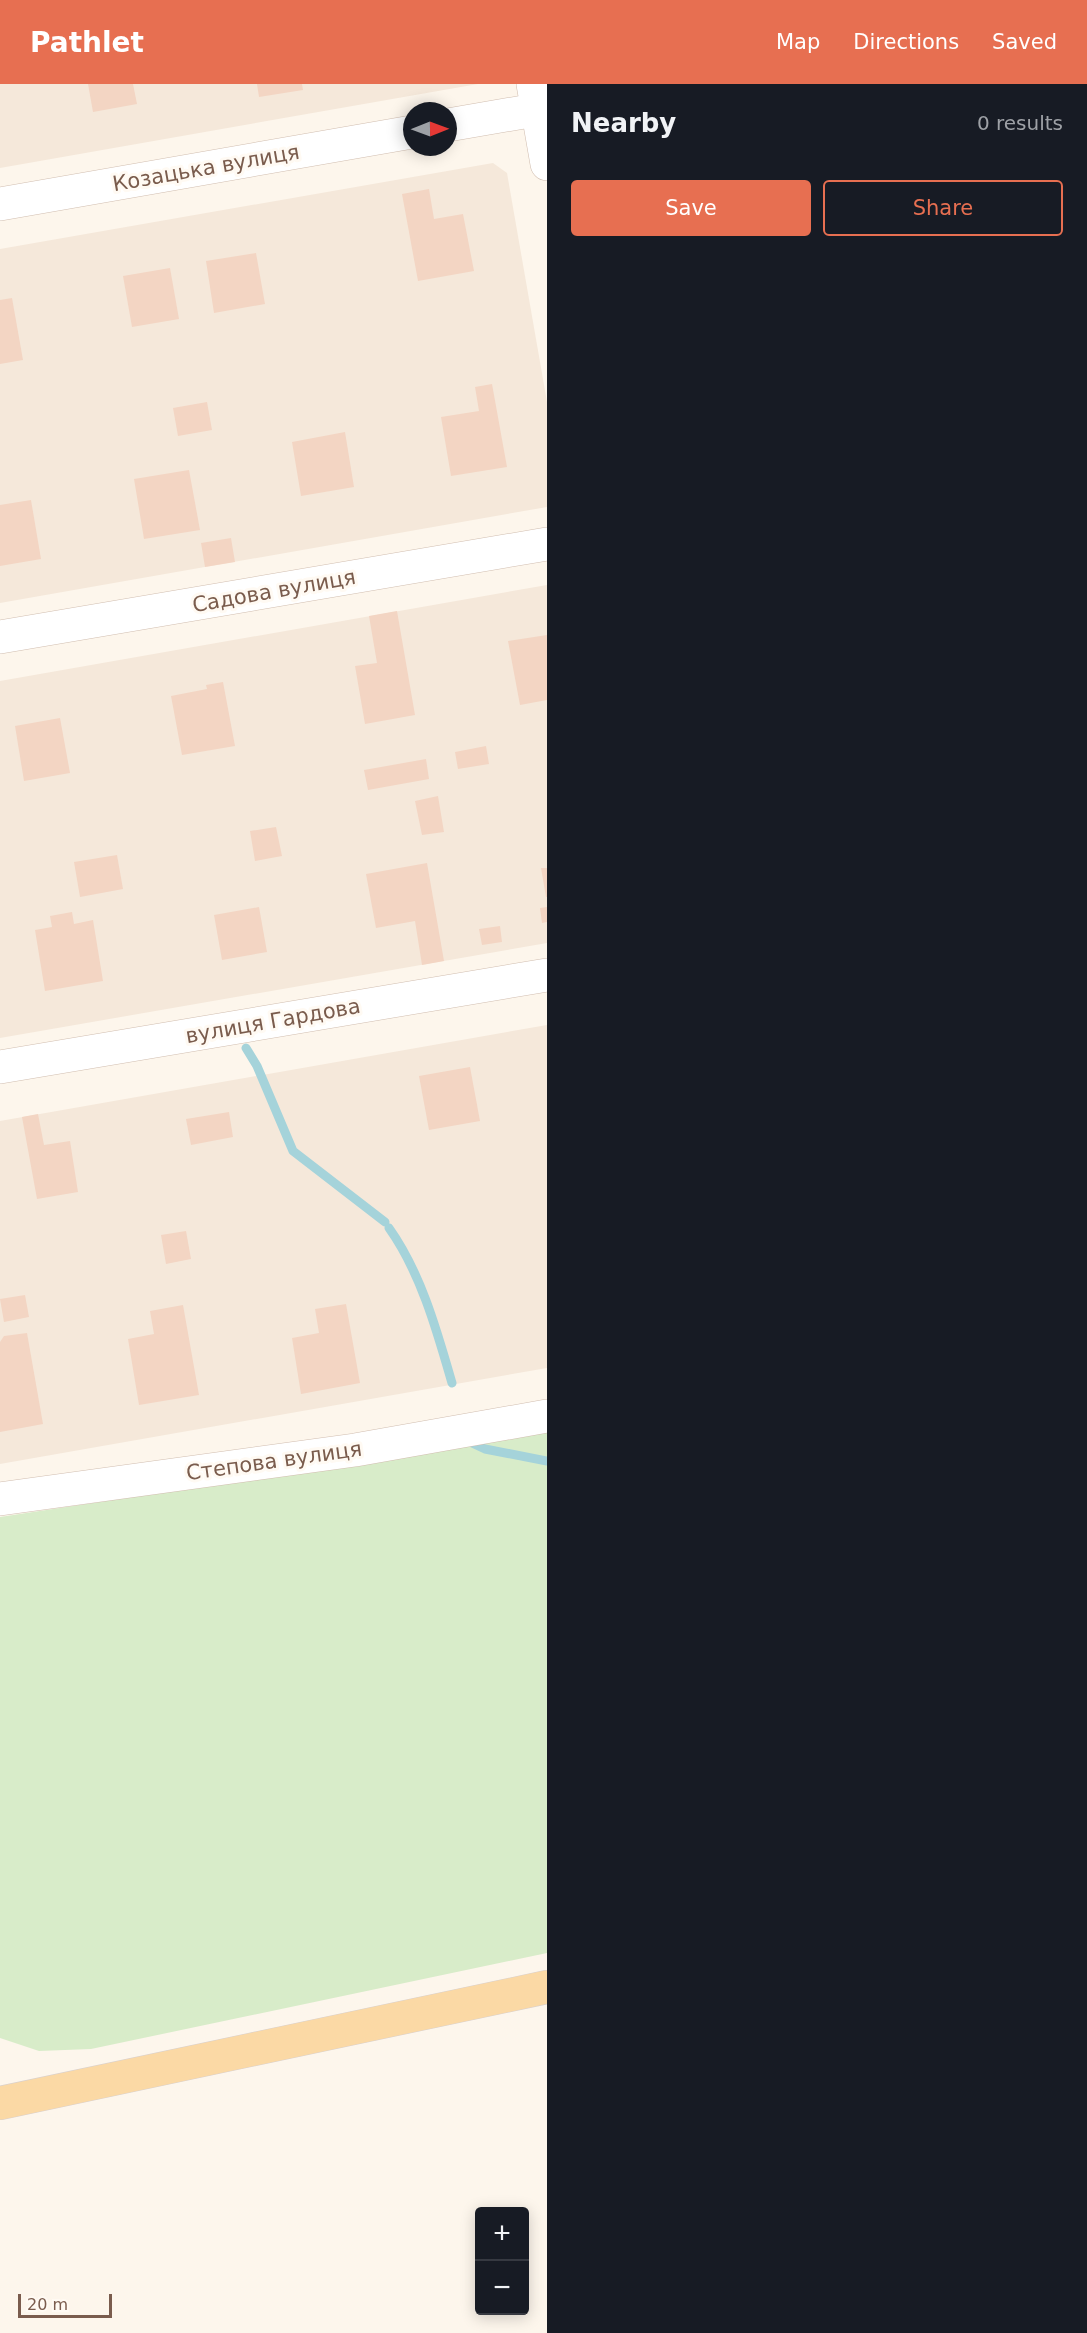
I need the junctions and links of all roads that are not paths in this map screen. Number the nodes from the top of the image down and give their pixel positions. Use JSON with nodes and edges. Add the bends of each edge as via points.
{"nodes":[{"id":1,"x":539,"y":100,"type":"edge"},
{"id":2,"x":457,"y":123,"type":"edge"},
{"id":3,"x":403,"y":134,"type":"edge"},
{"id":4,"x":547,"y":164,"type":"edge"},
{"id":5,"x":0,"y":204,"type":"edge"},
{"id":6,"x":547,"y":544,"type":"edge"},
{"id":7,"x":0,"y":638,"type":"edge"},
{"id":8,"x":547,"y":975,"type":"edge"},
{"id":9,"x":0,"y":1067,"type":"edge"},
{"id":10,"x":547,"y":1416,"type":"edge"},
{"id":11,"x":0,"y":1499,"type":"edge"},
{"id":12,"x":547,"y":1987,"type":"edge"},
{"id":13,"x":0,"y":2103,"type":"edge"}],
"edges":[{"from":1,"to":2,"type":"street"},
{"from":1,"to":4,"type":"street"},
{"from":3,"to":5,"type":"street","name":"Козацька вулиця"},
{"from":6,"to":7,"type":"street","name":"Садова вулиця"},
{"from":8,"to":9,"type":"street","name":"вулиця Гардова"},
{"from":10,"to":11,"type":"street","name":"Степова вулиця","via":[[355,1450]]},
{"from":12,"to":13,"type":"main road"}]}
